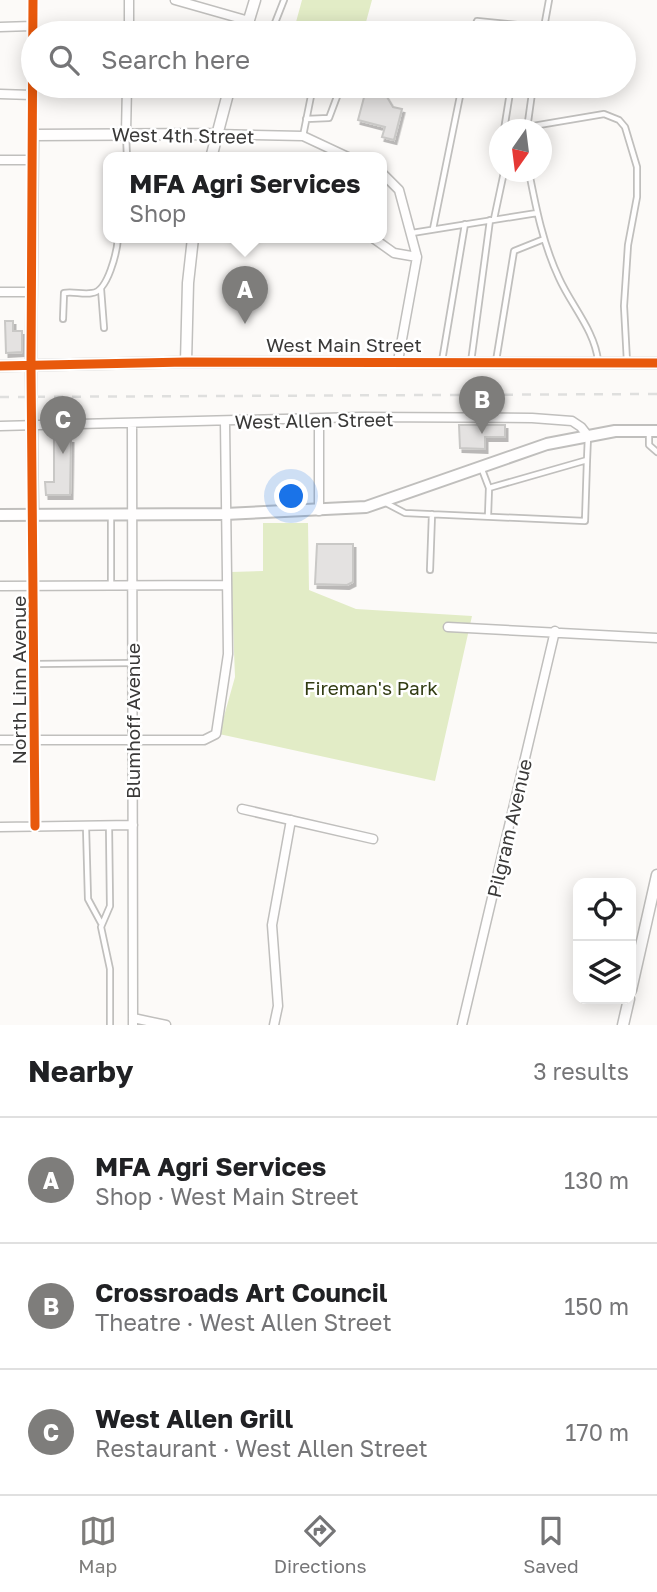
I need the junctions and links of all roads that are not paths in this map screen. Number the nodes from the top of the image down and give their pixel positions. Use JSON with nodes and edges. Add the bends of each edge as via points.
{"nodes":[{"id":1,"x":33,"y":0,"type":"edge"},
{"id":2,"x":129,"y":0,"type":"edge"},
{"id":3,"x":175,"y":0,"type":"edge"},
{"id":4,"x":255,"y":0,"type":"edge"},
{"id":5,"x":284,"y":0,"type":"edge"},
{"id":6,"x":549,"y":0,"type":"edge"},
{"id":7,"x":32,"y":21,"type":"edge"},
{"id":8,"x":129,"y":21,"type":"edge"},
{"id":9,"x":249,"y":21,"type":"joint"},
{"id":10,"x":276,"y":21,"type":"edge"},
{"id":11,"x":545,"y":21,"type":"edge"},
{"id":12,"x":21,"y":26,"type":"edge"},
{"id":13,"x":0,"y":27,"type":"edge"},
{"id":14,"x":0,"y":94,"type":"edge"},
{"id":15,"x":21,"y":95,"type":"edge"},
{"id":16,"x":32,"y":98,"type":"edge"},
{"id":17,"x":127,"y":98,"type":"edge"},
{"id":18,"x":226,"y":98,"type":"edge"},
{"id":19,"x":310,"y":98,"type":"edge"},
{"id":20,"x":337,"y":98,"type":"edge"},
{"id":21,"x":460,"y":98,"type":"edge"},
{"id":22,"x":509,"y":98,"type":"edge"},
{"id":23,"x":531,"y":98,"type":"edge"},
{"id":24,"x":306,"y":119,"type":"junction"},
{"id":25,"x":506,"y":119,"type":"edge"},
{"id":26,"x":528,"y":119,"type":"edge"},
{"id":27,"x":552,"y":123,"type":"edge"},
{"id":28,"x":126,"y":133,"type":"junction"},
{"id":29,"x":215,"y":134,"type":"junction"},
{"id":30,"x":33,"y":135,"type":"junction"},
{"id":31,"x":303,"y":136,"type":"junction"},
{"id":32,"x":331,"y":148,"type":"junction"},
{"id":33,"x":127,"y":152,"type":"edge"},
{"id":34,"x":212,"y":152,"type":"edge"},
{"id":35,"x":330,"y":152,"type":"edge"},
{"id":36,"x":339,"y":152,"type":"edge"},
{"id":37,"x":0,"y":160,"type":"edge"},
{"id":38,"x":33,"y":160,"type":"junction"},
{"id":39,"x":387,"y":178,"type":"edge"},
{"id":40,"x":502,"y":182,"type":"edge"},
{"id":41,"x":531,"y":182,"type":"edge"},
{"id":42,"x":537,"y":213,"type":"junction"},
{"id":43,"x":492,"y":220,"type":"junction"},
{"id":44,"x":465,"y":224,"type":"junction"},
{"id":45,"x":433,"y":229,"type":"junction"},
{"id":46,"x":412,"y":233,"type":"junction"},
{"id":47,"x":544,"y":239,"type":"junction"},
{"id":48,"x":117,"y":243,"type":"edge"},
{"id":49,"x":192,"y":243,"type":"edge"},
{"id":50,"x":380,"y":243,"type":"edge"},
{"id":51,"x":417,"y":257,"type":"junction"},
{"id":52,"x":101,"y":288,"type":"junction"},
{"id":53,"x":0,"y":292,"type":"edge"},
{"id":54,"x":31,"y":292,"type":"junction"},
{"id":55,"x":62,"y":319,"type":"dead end"},
{"id":56,"x":104,"y":328,"type":"dead end"},
{"id":57,"x":398,"y":361,"type":"junction"},
{"id":58,"x":186,"y":362,"type":"junction"},
{"id":59,"x":442,"y":362,"type":"junction"},
{"id":60,"x":471,"y":362,"type":"junction"},
{"id":61,"x":496,"y":362,"type":"junction"},
{"id":62,"x":598,"y":362,"type":"junction"},
{"id":63,"x":628,"y":363,"type":"junction"},
{"id":64,"x":657,"y":363,"type":"edge"},
{"id":65,"x":0,"y":366,"type":"edge"},
{"id":66,"x":31,"y":366,"type":"junction"},
{"id":67,"x":318,"y":420,"type":"junction"},
{"id":68,"x":225,"y":422,"type":"junction"},
{"id":69,"x":132,"y":425,"type":"junction"},
{"id":70,"x":0,"y":426,"type":"edge"},
{"id":71,"x":33,"y":426,"type":"junction"},
{"id":72,"x":653,"y":431,"type":"edge"},
{"id":73,"x":588,"y":436,"type":"junction"},
{"id":74,"x":657,"y":452,"type":"edge"},
{"id":75,"x":587,"y":460,"type":"junction"},
{"id":76,"x":481,"y":467,"type":"junction"},
{"id":77,"x":489,"y":488,"type":"junction"},
{"id":78,"x":384,"y":502,"type":"junction"},
{"id":79,"x":319,"y":511,"type":"junction"},
{"id":80,"x":33,"y":514,"type":"junction"},
{"id":81,"x":111,"y":514,"type":"junction"},
{"id":82,"x":131,"y":514,"type":"junction"},
{"id":83,"x":225,"y":514,"type":"junction"},
{"id":84,"x":432,"y":514,"type":"junction"},
{"id":85,"x":0,"y":515,"type":"edge"},
{"id":86,"x":488,"y":516,"type":"junction"},
{"id":87,"x":430,"y":570,"type":"dead end"},
{"id":88,"x":111,"y":585,"type":"junction"},
{"id":89,"x":131,"y":585,"type":"junction"},
{"id":90,"x":225,"y":585,"type":"junction"},
{"id":91,"x":0,"y":586,"type":"edge"},
{"id":92,"x":35,"y":586,"type":"junction"},
{"id":93,"x":448,"y":626,"type":"dead end"},
{"id":94,"x":555,"y":631,"type":"junction"},
{"id":95,"x":657,"y":638,"type":"edge"},
{"id":96,"x":132,"y":663,"type":"junction"},
{"id":97,"x":35,"y":664,"type":"junction"},
{"id":98,"x":0,"y":740,"type":"edge"},
{"id":99,"x":35,"y":740,"type":"junction"},
{"id":100,"x":133,"y":740,"type":"junction"},
{"id":101,"x":242,"y":809,"type":"dead end"},
{"id":102,"x":291,"y":820,"type":"junction"},
{"id":103,"x":133,"y":825,"type":"junction"},
{"id":104,"x":35,"y":826,"type":"junction"},
{"id":105,"x":86,"y":826,"type":"junction"},
{"id":106,"x":109,"y":826,"type":"junction"},
{"id":107,"x":0,"y":827,"type":"edge"},
{"id":108,"x":373,"y":839,"type":"dead end"},
{"id":109,"x":657,"y":875,"type":"edge"},
{"id":110,"x":101,"y":923,"type":"junction"},
{"id":111,"x":636,"y":968,"type":"edge"},
{"id":112,"x":628,"y":1004,"type":"edge"},
{"id":113,"x":133,"y":1021,"type":"edge"},
{"id":114,"x":110,"y":1025,"type":"edge"},
{"id":115,"x":166,"y":1025,"type":"edge"},
{"id":116,"x":274,"y":1025,"type":"edge"},
{"id":117,"x":462,"y":1025,"type":"edge"},
{"id":118,"x":623,"y":1025,"type":"edge"}],
"edges":[{"from":1,"to":7,"type":"street"},
{"from":2,"to":8,"type":"street"},
{"from":3,"to":9,"type":"street"},
{"from":4,"to":9,"type":"street"},
{"from":5,"to":10,"type":"lane"},
{"from":6,"to":11,"type":"lane"},
{"from":12,"to":13,"type":"street"},
{"from":14,"to":15,"type":"street"},
{"from":16,"to":30,"type":"street"},
{"from":17,"to":28,"type":"street"},
{"from":18,"to":29,"type":"street"},
{"from":19,"to":24,"type":"lane"},
{"from":20,"to":24,"type":"lane","via":[[332,114],[320,120]]},
{"from":21,"to":45,"type":"lane"},
{"from":22,"to":25,"type":"lane"},
{"from":23,"to":26,"type":"lane"},
{"from":24,"to":31,"type":"lane"},
{"from":27,"to":63,"type":"lane","via":[[604,114],[625,127],[637,167],[624,306]]},
{"from":28,"to":29,"type":"street","name":"West 4th Street"},
{"from":28,"to":30,"type":"street","name":"West 4th Street"},
{"from":28,"to":33,"type":"lane"},
{"from":29,"to":31,"type":"street","name":"West 4th Street"},
{"from":29,"to":34,"type":"street"},
{"from":30,"to":38,"type":"street","name":"North Linn Avenue"},
{"from":31,"to":32,"type":"street","name":"West 4th Street"},
{"from":32,"to":35,"type":"street"},
{"from":32,"to":36,"type":"street","name":"West 4th Street"},
{"from":37,"to":38,"type":"street"},
{"from":38,"to":54,"type":"street","name":"North Linn Avenue"},
{"from":39,"to":46,"type":"street","via":[[399,190]]},
{"from":40,"to":43,"type":"lane"},
{"from":41,"to":42,"type":"lane"},
{"from":42,"to":43,"type":"lane"},
{"from":42,"to":47,"type":"lane"},
{"from":43,"to":44,"type":"lane"},
{"from":43,"to":60,"type":"lane"},
{"from":44,"to":45,"type":"lane"},
{"from":44,"to":59,"type":"lane"},
{"from":45,"to":46,"type":"lane"},
{"from":46,"to":51,"type":"street"},
{"from":47,"to":61,"type":"lane","via":[[514,251]]},
{"from":47,"to":62,"type":"lane","via":[[558,277],[596,344]]},
{"from":48,"to":52,"type":"lane","via":[[113,265]]},
{"from":49,"to":58,"type":"street"},
{"from":50,"to":51,"type":"street","via":[[394,253]]},
{"from":51,"to":57,"type":"street"},
{"from":52,"to":55,"type":"lane","via":[[92,293],[64,293]]},
{"from":52,"to":56,"type":"lane"},
{"from":53,"to":54,"type":"street"},
{"from":54,"to":66,"type":"street","name":"North Linn Avenue"},
{"from":57,"to":58,"type":"street","name":"West Main Street"},
{"from":57,"to":59,"type":"street","name":"West Main Street"},
{"from":58,"to":66,"type":"street","name":"West Main Street"},
{"from":59,"to":60,"type":"street","name":"West Main Street"},
{"from":60,"to":61,"type":"street","name":"West Main Street"},
{"from":61,"to":62,"type":"street","name":"West Main Street"},
{"from":62,"to":63,"type":"street","name":"West Main Street"},
{"from":63,"to":64,"type":"street","name":"West Main Street"},
{"from":65,"to":66,"type":"street","name":"West Main Street"},
{"from":66,"to":71,"type":"street","name":"North Linn Avenue"},
{"from":67,"to":68,"type":"street","name":"West Allen Street"},
{"from":67,"to":73,"type":"street","name":"West Allen Street","via":[[532,418],[572,421]]},
{"from":67,"to":79,"type":"street"},
{"from":68,"to":69,"type":"street","name":"West Allen Street"},
{"from":68,"to":83,"type":"street"},
{"from":69,"to":71,"type":"street","name":"West Allen Street"},
{"from":69,"to":82,"type":"street","name":"Blumhoff Avenue"},
{"from":70,"to":71,"type":"street","name":"West Allen Street"},
{"from":71,"to":80,"type":"street","name":"North Linn Avenue"},
{"from":72,"to":73,"type":"main road"},
{"from":72,"to":74,"type":"lane","via":[[649,445]]},
{"from":73,"to":75,"type":"lane"},
{"from":73,"to":76,"type":"main road","via":[[517,452]]},
{"from":75,"to":77,"type":"lane"},
{"from":75,"to":86,"type":"lane","via":[[585,521]]},
{"from":76,"to":77,"type":"lane"},
{"from":76,"to":78,"type":"main road"},
{"from":77,"to":86,"type":"lane"},
{"from":78,"to":79,"type":"main road"},
{"from":78,"to":84,"type":"lane","via":[[405,513]]},
{"from":79,"to":83,"type":"main road"},
{"from":80,"to":81,"type":"main road"},
{"from":80,"to":85,"type":"main road"},
{"from":80,"to":92,"type":"street","name":"North Linn Avenue"},
{"from":81,"to":82,"type":"main road"},
{"from":81,"to":88,"type":"lane"},
{"from":82,"to":83,"type":"main road"},
{"from":82,"to":89,"type":"street","name":"Blumhoff Avenue"},
{"from":83,"to":90,"type":"street"},
{"from":84,"to":86,"type":"lane"},
{"from":84,"to":87,"type":"lane"},
{"from":88,"to":89,"type":"street"},
{"from":88,"to":92,"type":"street"},
{"from":89,"to":90,"type":"street"},
{"from":89,"to":96,"type":"street","name":"Blumhoff Avenue"},
{"from":90,"to":100,"type":"street","via":[[227,675],[216,734],[204,740]]},
{"from":91,"to":92,"type":"street"},
{"from":92,"to":97,"type":"street","name":"North Linn Avenue"},
{"from":93,"to":94,"type":"street"},
{"from":94,"to":95,"type":"street"},
{"from":94,"to":117,"type":"street","name":"Pilgram Avenue"},
{"from":96,"to":97,"type":"lane"},
{"from":96,"to":100,"type":"street","name":"Blumhoff Avenue"},
{"from":97,"to":99,"type":"street","name":"North Linn Avenue"},
{"from":98,"to":99,"type":"street"},
{"from":99,"to":100,"type":"street"},
{"from":99,"to":104,"type":"street","name":"North Linn Avenue"},
{"from":100,"to":103,"type":"street","name":"Blumhoff Avenue"},
{"from":101,"to":102,"type":"street"},
{"from":102,"to":108,"type":"street"},
{"from":102,"to":116,"type":"street","via":[[272,925],[278,1006]]},
{"from":103,"to":106,"type":"street"},
{"from":103,"to":113,"type":"street","name":"Blumhoff Avenue"},
{"from":104,"to":105,"type":"street"},
{"from":104,"to":107,"type":"street"},
{"from":105,"to":106,"type":"street"},
{"from":105,"to":110,"type":"lane","via":[[88,899]]},
{"from":106,"to":110,"type":"lane","via":[[111,902]]},
{"from":109,"to":111,"type":"street"},
{"from":110,"to":114,"type":"lane","via":[[112,995]]},
{"from":112,"to":118,"type":"street"},
{"from":113,"to":115,"type":"street"}]}
